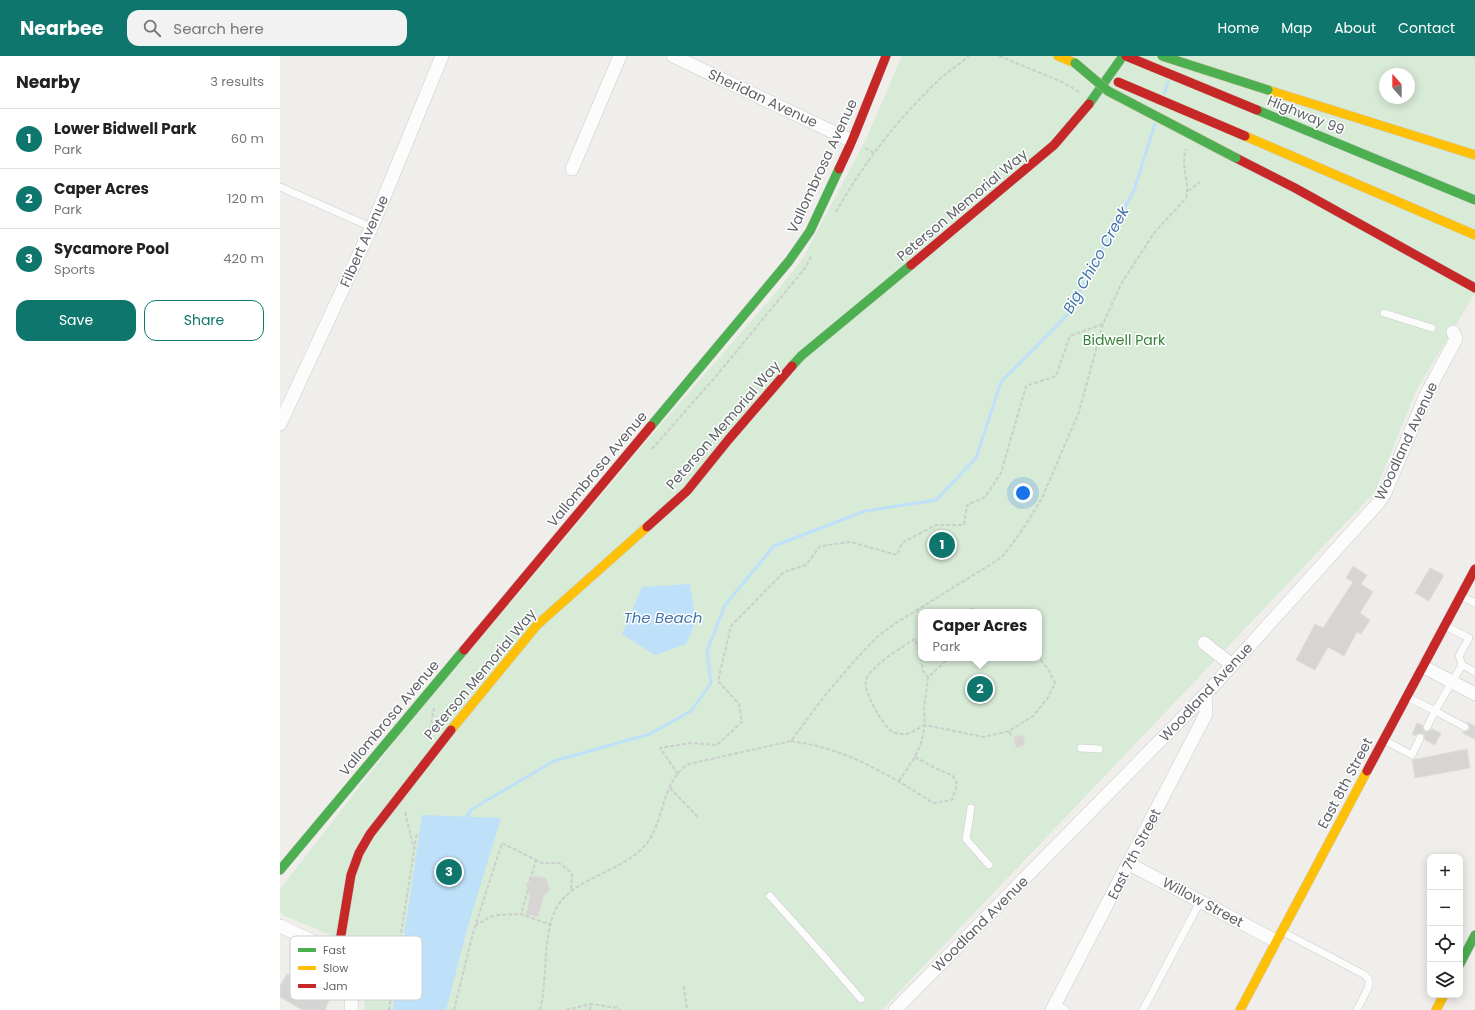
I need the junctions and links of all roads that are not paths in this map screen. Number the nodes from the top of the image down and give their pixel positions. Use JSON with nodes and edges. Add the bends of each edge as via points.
{"nodes":[{"id":1,"x":442,"y":56,"type":"edge"},
{"id":2,"x":620,"y":56,"type":"edge"},
{"id":3,"x":673,"y":56,"type":"edge"},
{"id":4,"x":886,"y":56,"type":"edge"},
{"id":5,"x":1058,"y":56,"type":"edge"},
{"id":6,"x":1124,"y":56,"type":"edge"},
{"id":7,"x":1162,"y":56,"type":"edge"},
{"id":8,"x":1075,"y":63,"type":"junction"},
{"id":9,"x":852,"y":141,"type":"junction"},
{"id":10,"x":1475,"y":155,"type":"edge"},
{"id":11,"x":572,"y":169,"type":"dead end"},
{"id":12,"x":280,"y":187,"type":"edge"},
{"id":13,"x":1475,"y":200,"type":"edge"},
{"id":14,"x":371,"y":227,"type":"junction"},
{"id":15,"x":1475,"y":235,"type":"edge"},
{"id":16,"x":1475,"y":288,"type":"edge"},
{"id":17,"x":1384,"y":313,"type":"dead end"},
{"id":18,"x":1432,"y":328,"type":"dead end"},
{"id":19,"x":1453,"y":332,"type":"dead end"},
{"id":20,"x":280,"y":424,"type":"edge"},
{"id":21,"x":1475,"y":569,"type":"edge"},
{"id":22,"x":1461,"y":596,"type":"junction"},
{"id":23,"x":1475,"y":603,"type":"edge"},
{"id":24,"x":1445,"y":626,"type":"junction"},
{"id":25,"x":1204,"y":643,"type":"dead end"},
{"id":26,"x":1232,"y":665,"type":"junction"},
{"id":27,"x":1462,"y":665,"type":"junction"},
{"id":28,"x":1424,"y":667,"type":"junction"},
{"id":29,"x":1475,"y":672,"type":"edge"},
{"id":30,"x":1452,"y":682,"type":"junction"},
{"id":31,"x":1475,"y":694,"type":"edge"},
{"id":32,"x":1205,"y":695,"type":"junction"},
{"id":33,"x":1408,"y":697,"type":"junction"},
{"id":34,"x":1435,"y":711,"type":"junction"},
{"id":35,"x":1427,"y":727,"type":"dead end"},
{"id":36,"x":1465,"y":727,"type":"dead end"},
{"id":37,"x":1420,"y":738,"type":"dead end"},
{"id":38,"x":1384,"y":740,"type":"junction"},
{"id":39,"x":1081,"y":748,"type":"dead end"},
{"id":40,"x":1099,"y":749,"type":"dead end"},
{"id":41,"x":972,"y":808,"type":"dead end"},
{"id":42,"x":1129,"y":864,"type":"junction"},
{"id":43,"x":989,"y":865,"type":"dead end"},
{"id":44,"x":280,"y":870,"type":"edge"},
{"id":45,"x":770,"y":896,"type":"dead end"},
{"id":46,"x":1201,"y":900,"type":"junction"},
{"id":47,"x":280,"y":926,"type":"edge"},
{"id":48,"x":1475,"y":935,"type":"edge"},
{"id":49,"x":301,"y":936,"type":"edge"},
{"id":50,"x":341,"y":936,"type":"edge"},
{"id":51,"x":1279,"y":936,"type":"junction"},
{"id":52,"x":1461,"y":962,"type":"edge"},
{"id":53,"x":1442,"y":998,"type":"edge"},
{"id":54,"x":860,"y":999,"type":"dead end"},
{"id":55,"x":352,"y":1000,"type":"edge"},
{"id":56,"x":1057,"y":1008,"type":"edge"},
{"id":57,"x":351,"y":1010,"type":"edge"},
{"id":58,"x":895,"y":1010,"type":"edge"},
{"id":59,"x":1143,"y":1010,"type":"edge"},
{"id":60,"x":1240,"y":1010,"type":"edge"},
{"id":61,"x":1357,"y":1010,"type":"edge"},
{"id":62,"x":1436,"y":1010,"type":"edge"}],
"edges":[{"from":1,"to":14,"type":"street","name":"Filbert Avenue"},
{"from":2,"to":11,"type":"street"},
{"from":3,"to":9,"type":"street","name":"Sheridan Avenue"},
{"from":4,"to":9,"type":"main road","name":"Vallombrosa Avenue"},
{"from":5,"to":8,"type":"main road"},
{"from":6,"to":13,"type":"main road","name":"Highway 99","bridge":true},
{"from":6,"to":50,"type":"main road","name":"Peterson Memorial Way","via":[[1092,100],[1054,145],[801,356],[687,491],[538,625],[467,710],[370,834],[359,853],[351,876]]},
{"from":7,"to":10,"type":"main road","bridge":true},
{"from":8,"to":15,"type":"main road","bridge":true},
{"from":8,"to":16,"type":"main road","bridge":true,"via":[[1108,91],[1295,188]]},
{"from":9,"to":44,"type":"main road","name":"Vallombrosa Avenue","via":[[810,231],[789,261]]},
{"from":12,"to":14,"type":"lane"},
{"from":14,"to":20,"type":"street","name":"Filbert Avenue"},
{"from":17,"to":18,"type":"lane"},
{"from":19,"to":26,"type":"street","name":"Woodland Avenue","via":[[1456,339],[1426,395],[1386,493]]},
{"from":21,"to":22,"type":"main road","name":"East 8th Street"},
{"from":22,"to":23,"type":"lane"},
{"from":22,"to":24,"type":"main road","name":"East 8th Street"},
{"from":24,"to":27,"type":"lane","via":[[1470,638],[1460,656]]},
{"from":24,"to":28,"type":"main road","name":"East 8th Street"},
{"from":25,"to":26,"type":"street"},
{"from":26,"to":32,"type":"street","name":"Woodland Avenue"},
{"from":27,"to":29,"type":"lane"},
{"from":27,"to":30,"type":"lane"},
{"from":28,"to":30,"type":"street"},
{"from":28,"to":33,"type":"main road","name":"East 8th Street"},
{"from":30,"to":31,"type":"street"},
{"from":30,"to":34,"type":"lane"},
{"from":32,"to":42,"type":"street","name":"East 7th Street","via":[[1206,714]]},
{"from":32,"to":58,"type":"street","name":"Woodland Avenue"},
{"from":33,"to":34,"type":"lane"},
{"from":33,"to":38,"type":"main road","name":"East 8th Street"},
{"from":34,"to":35,"type":"lane"},
{"from":34,"to":36,"type":"lane"},
{"from":37,"to":38,"type":"lane","via":[[1412,755]]},
{"from":38,"to":51,"type":"main road","name":"East 8th Street"},
{"from":39,"to":40,"type":"lane"},
{"from":41,"to":43,"type":"lane","via":[[966,839]]},
{"from":42,"to":46,"type":"street","name":"Willow Street"},
{"from":42,"to":56,"type":"street","name":"East 7th Street"},
{"from":45,"to":54,"type":"lane"},
{"from":46,"to":51,"type":"street","name":"Willow Street"},
{"from":46,"to":59,"type":"lane"},
{"from":47,"to":49,"type":"street"},
{"from":48,"to":52,"type":"main road"},
{"from":51,"to":60,"type":"main road","name":"East 8th Street"},
{"from":51,"to":61,"type":"lane","via":[[1365,975],[1369,980],[1369,986]]},
{"from":53,"to":62,"type":"main road"},
{"from":55,"to":57,"type":"street"}]}
